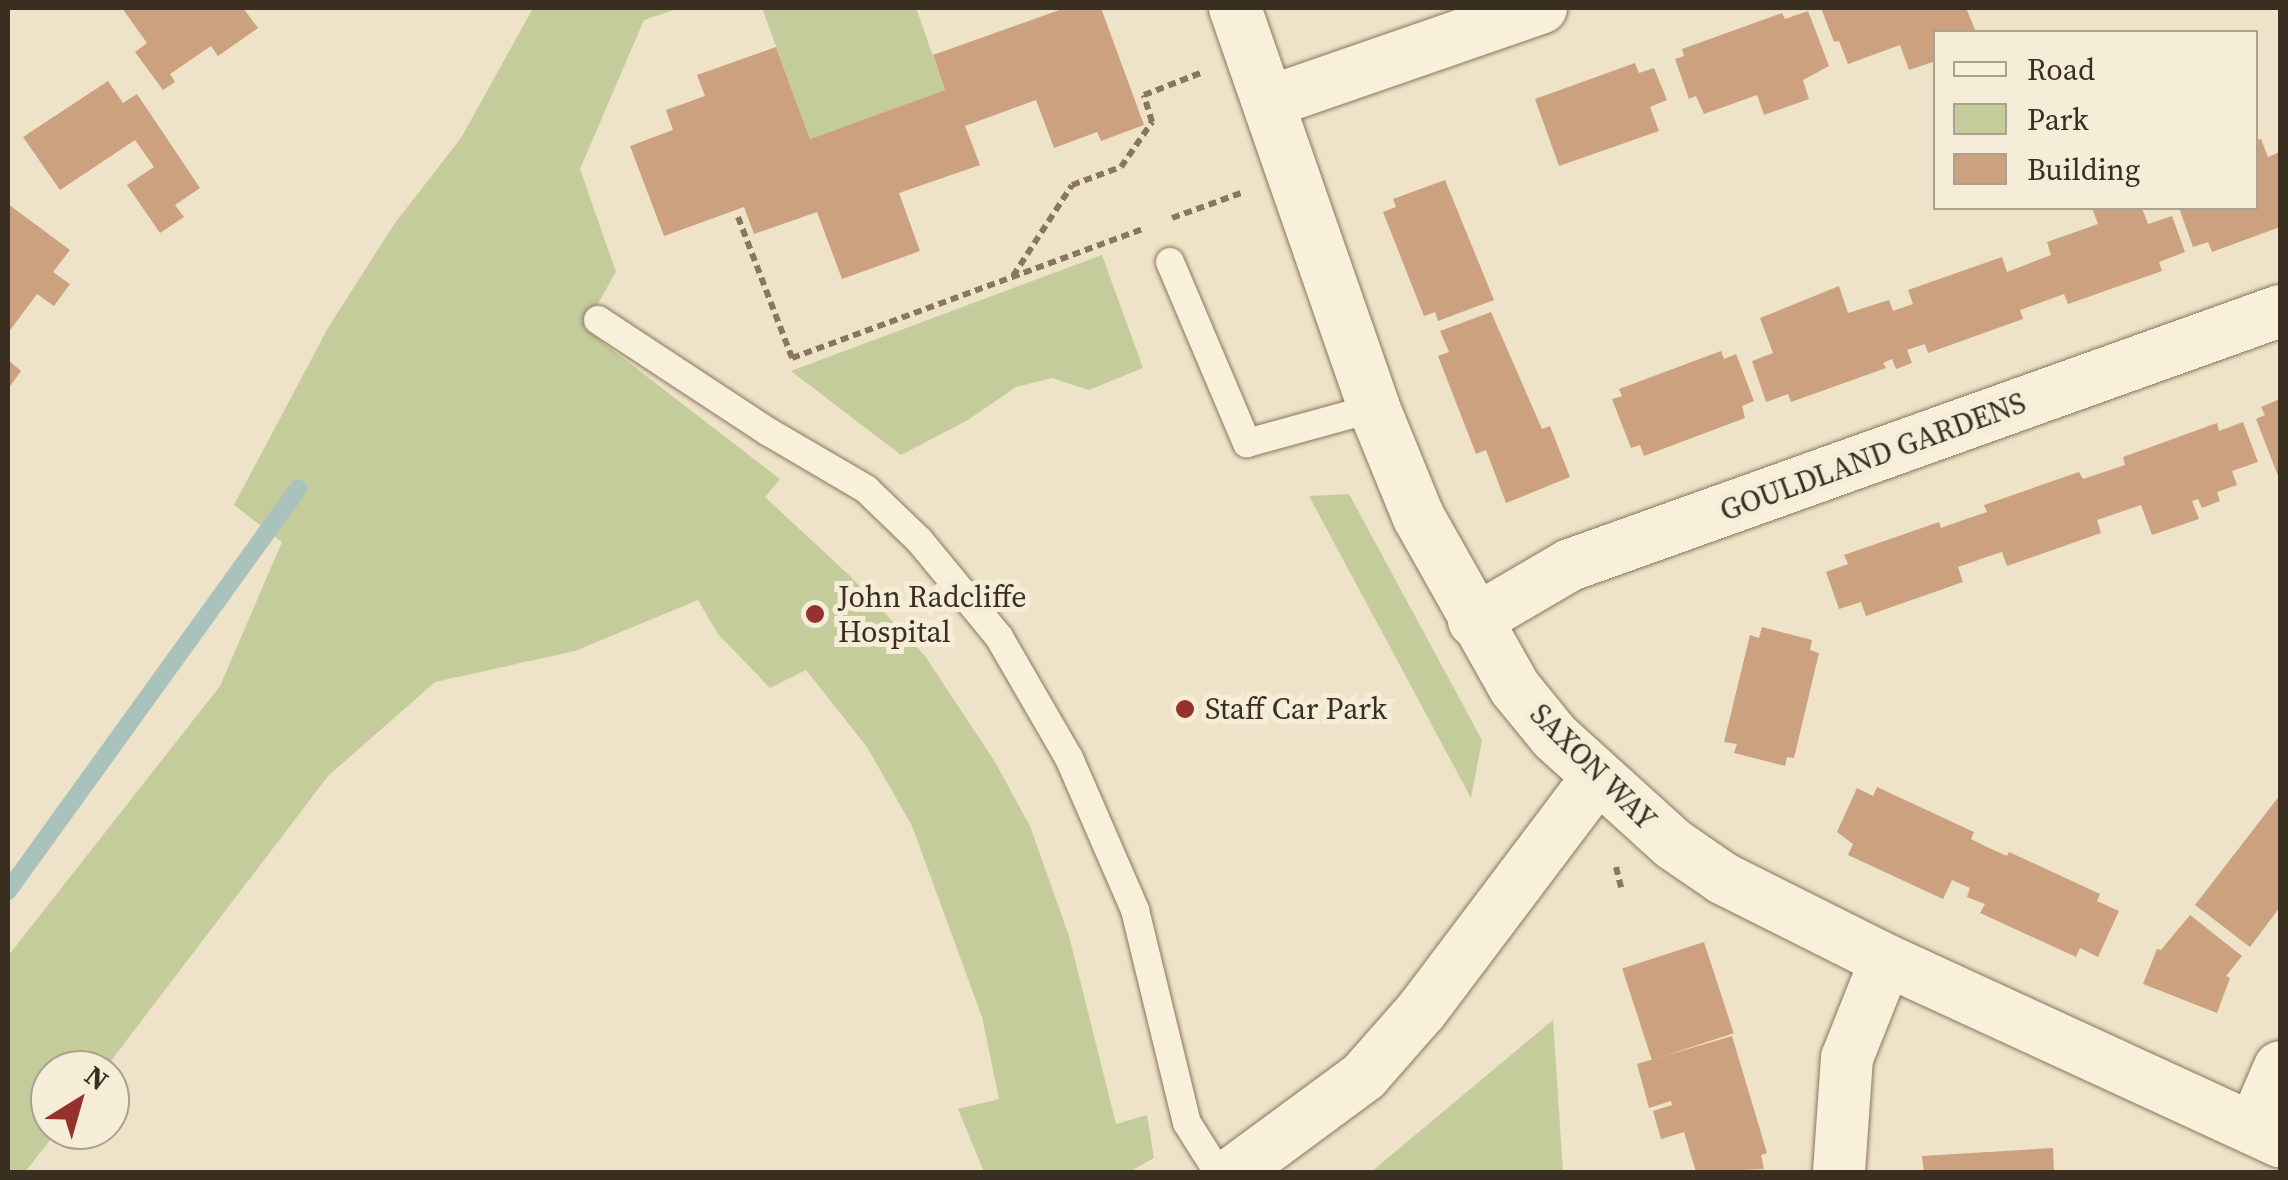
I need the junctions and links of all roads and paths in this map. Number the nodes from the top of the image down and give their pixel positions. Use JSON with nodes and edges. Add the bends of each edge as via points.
{"nodes":[{"id":1,"x":1541,"y":8,"type":"edge"},
{"id":2,"x":1244,"y":30,"type":"edge"},
{"id":3,"x":1270,"y":102,"type":"junction"},
{"id":4,"x":738,"y":218,"type":"dead end"},
{"id":5,"x":1170,"y":262,"type":"dead end"},
{"id":6,"x":2280,"y":310,"type":"edge"},
{"id":7,"x":598,"y":320,"type":"dead end"},
{"id":8,"x":1374,"y":408,"type":"junction"},
{"id":9,"x":1474,"y":621,"type":"junction"},
{"id":10,"x":1597,"y":778,"type":"junction"},
{"id":11,"x":1886,"y":960,"type":"junction"},
{"id":12,"x":2280,"y":1067,"type":"edge"},
{"id":13,"x":2267,"y":1134,"type":"edge"},
{"id":14,"x":1218,"y":1172,"type":"edge"},
{"id":15,"x":1234,"y":1172,"type":"edge"},
{"id":16,"x":1839,"y":1172,"type":"edge"}],
"edges":[{"from":1,"to":3,"type":"street"},
{"from":2,"to":3,"type":"street","name":"SAXON WAY"},
{"from":2,"to":4,"type":"path","via":[[1144,95],[1152,122],[1121,167],[1072,185],[1012,277],[792,358]]},
{"from":3,"to":8,"type":"street","name":"SAXON WAY"},
{"from":5,"to":8,"type":"lane","via":[[1247,443]]},
{"from":6,"to":9,"type":"street","name":"GOULDLAND GARDENS","via":[[1570,565]]},
{"from":7,"to":14,"type":"lane","via":[[866,489],[919,540],[998,637],[1069,758],[1135,910],[1187,1123]]},
{"from":8,"to":9,"type":"street","name":"SAXON WAY","via":[[1418,516]]},
{"from":9,"to":10,"type":"street","name":"SAXON WAY","via":[[1515,688]]},
{"from":10,"to":11,"type":"street","name":"SAXON WAY","via":[[1724,879]]},
{"from":10,"to":15,"type":"street","via":[[1422,1010],[1364,1076]]},
{"from":11,"to":13,"type":"street","name":"SAXON WAY"},
{"from":11,"to":16,"type":"street","via":[[1847,1058]]},
{"from":12,"to":13,"type":"street"}]}
